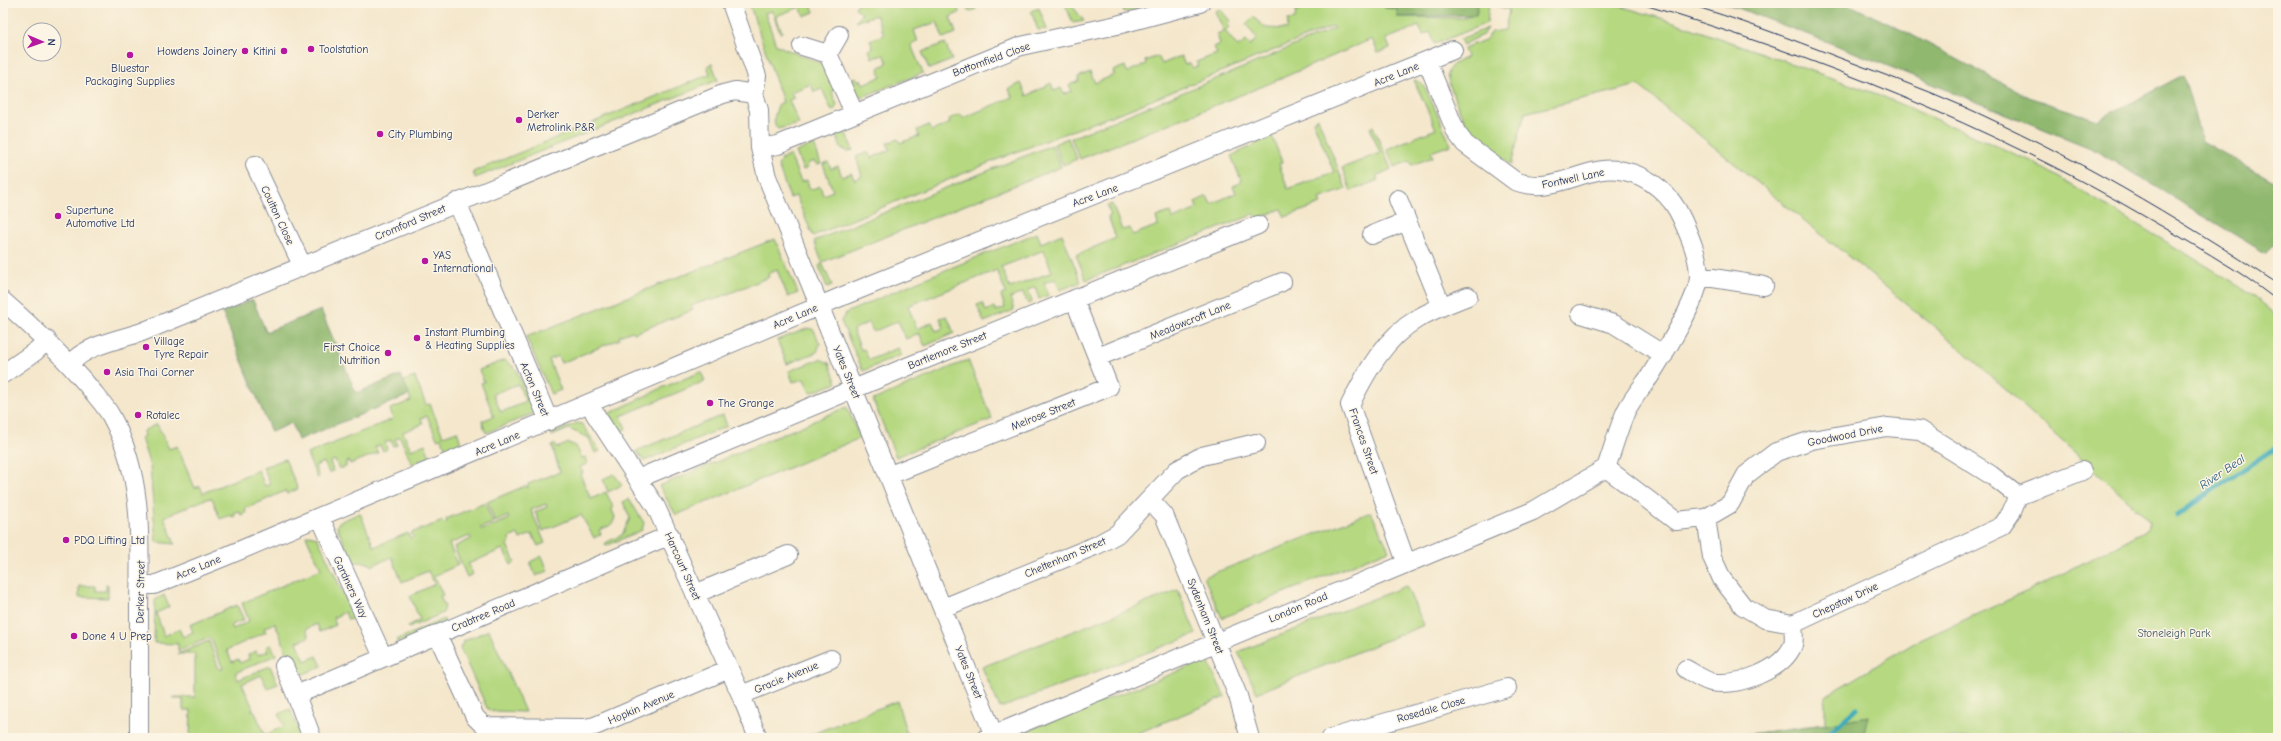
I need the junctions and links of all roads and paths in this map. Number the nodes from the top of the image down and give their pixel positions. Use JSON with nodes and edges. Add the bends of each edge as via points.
{"nodes":[{"id":1,"x":731,"y":3,"type":"edge"},
{"id":2,"x":1200,"y":3,"type":"edge"},
{"id":3,"x":1156,"y":9,"type":"edge"},
{"id":4,"x":839,"y":36,"type":"dead end"},
{"id":5,"x":802,"y":46,"type":"dead end"},
{"id":6,"x":1453,"y":50,"type":"dead end"},
{"id":7,"x":828,"y":54,"type":"junction"},
{"id":8,"x":1427,"y":61,"type":"junction"},
{"id":9,"x":754,"y":94,"type":"junction"},
{"id":10,"x":854,"y":113,"type":"junction"},
{"id":11,"x":760,"y":148,"type":"junction"},
{"id":12,"x":255,"y":165,"type":"dead end"},
{"id":13,"x":1398,"y":199,"type":"dead end"},
{"id":14,"x":457,"y":202,"type":"junction"},
{"id":15,"x":1407,"y":221,"type":"junction"},
{"id":16,"x":1258,"y":225,"type":"dead end"},
{"id":17,"x":1372,"y":235,"type":"dead end"},
{"id":18,"x":302,"y":265,"type":"junction"},
{"id":19,"x":1699,"y":278,"type":"junction"},
{"id":20,"x":1282,"y":282,"type":"dead end"},
{"id":21,"x":1764,"y":286,"type":"dead end"},
{"id":22,"x":1468,"y":296,"type":"dead end"},
{"id":23,"x":1074,"y":299,"type":"junction"},
{"id":24,"x":3,"y":301,"type":"edge"},
{"id":25,"x":820,"y":306,"type":"junction"},
{"id":26,"x":1442,"y":307,"type":"junction"},
{"id":27,"x":1581,"y":314,"type":"dead end"},
{"id":28,"x":47,"y":340,"type":"junction"},
{"id":29,"x":1664,"y":355,"type":"junction"},
{"id":30,"x":1098,"y":357,"type":"junction"},
{"id":31,"x":70,"y":364,"type":"junction"},
{"id":32,"x":3,"y":374,"type":"edge"},
{"id":33,"x":854,"y":390,"type":"junction"},
{"id":34,"x":590,"y":403,"type":"junction"},
{"id":35,"x":549,"y":421,"type":"junction"},
{"id":36,"x":1256,"y":443,"type":"dead end"},
{"id":37,"x":1606,"y":468,"type":"junction"},
{"id":38,"x":2082,"y":471,"type":"dead end"},
{"id":39,"x":890,"y":475,"type":"junction"},
{"id":40,"x":638,"y":480,"type":"junction"},
{"id":41,"x":2018,"y":496,"type":"junction"},
{"id":42,"x":1150,"y":500,"type":"junction"},
{"id":43,"x":320,"y":517,"type":"junction"},
{"id":44,"x":1706,"y":518,"type":"junction"},
{"id":45,"x":670,"y":535,"type":"junction"},
{"id":46,"x":788,"y":555,"type":"dead end"},
{"id":47,"x":1406,"y":562,"type":"junction"},
{"id":48,"x":140,"y":585,"type":"junction"},
{"id":49,"x":695,"y":594,"type":"junction"},
{"id":50,"x":943,"y":608,"type":"junction"},
{"id":51,"x":1793,"y":624,"type":"junction"},
{"id":52,"x":437,"y":634,"type":"junction"},
{"id":53,"x":1216,"y":641,"type":"junction"},
{"id":54,"x":383,"y":657,"type":"junction"},
{"id":55,"x":831,"y":659,"type":"dead end"},
{"id":56,"x":284,"y":666,"type":"dead end"},
{"id":57,"x":729,"y":669,"type":"junction"},
{"id":58,"x":1686,"y":669,"type":"dead end"},
{"id":59,"x":1508,"y":688,"type":"dead end"},
{"id":60,"x":296,"y":695,"type":"junction"},
{"id":61,"x":741,"y":695,"type":"junction"},
{"id":62,"x":992,"y":737,"type":"edge"},
{"id":63,"x":139,"y":738,"type":"edge"},
{"id":64,"x":312,"y":738,"type":"edge"},
{"id":65,"x":758,"y":738,"type":"edge"},
{"id":66,"x":1250,"y":738,"type":"edge"},
{"id":67,"x":1331,"y":738,"type":"edge"}],
"edges":[{"from":1,"to":9,"type":"street","name":"Yates Street","via":[[757,76]]},
{"from":2,"to":3,"type":"street","name":"Bottomfield Close"},
{"from":3,"to":10,"type":"street","name":"Bottomfield Close","via":[[1021,46]]},
{"from":4,"to":7,"type":"street"},
{"from":5,"to":7,"type":"street"},
{"from":6,"to":8,"type":"street","name":"Acre Lane"},
{"from":7,"to":10,"type":"street"},
{"from":8,"to":19,"type":"street","name":"Fontwell Lane","via":[[1456,132],[1471,148],[1515,181],[1533,186],[1554,185],[1601,171],[1624,171],[1658,187],[1677,206],[1697,259]]},
{"from":8,"to":25,"type":"street","name":"Acre Lane"},
{"from":9,"to":11,"type":"street","name":"Yates Street","via":[[759,110]]},
{"from":9,"to":14,"type":"street","name":"Cromford Street","via":[[735,91],[723,94]]},
{"from":10,"to":11,"type":"street","name":"Bottomfield Close","via":[[778,145]]},
{"from":11,"to":25,"type":"street","name":"Yates Street","via":[[767,177]]},
{"from":12,"to":18,"type":"street","name":"Coulton Close"},
{"from":13,"to":15,"type":"street"},
{"from":14,"to":18,"type":"street","name":"Cromford Street"},
{"from":14,"to":35,"type":"street","name":"Acton Street"},
{"from":15,"to":17,"type":"street"},
{"from":15,"to":26,"type":"street"},
{"from":16,"to":23,"type":"street","name":"Bartlemore Street"},
{"from":18,"to":31,"type":"street","name":"Cromford Street","via":[[142,332],[94,348],[78,355]]},
{"from":19,"to":21,"type":"street"},
{"from":19,"to":29,"type":"street","name":"Fontwell Lane","via":[[1695,292]]},
{"from":20,"to":30,"type":"street","name":"Meadowcroft Lane"},
{"from":22,"to":26,"type":"street","name":"Frances Street"},
{"from":23,"to":30,"type":"street","name":"Melrose Street"},
{"from":23,"to":33,"type":"street","name":"Bartlemore Street"},
{"from":24,"to":28,"type":"street","name":"Derker Street"},
{"from":25,"to":33,"type":"street","name":"Yates Street"},
{"from":25,"to":34,"type":"street","name":"Acre Lane"},
{"from":26,"to":47,"type":"street","name":"Frances Street","via":[[1417,319],[1396,334],[1366,372],[1350,405]]},
{"from":27,"to":29,"type":"street","via":[[1614,324]]},
{"from":28,"to":31,"type":"street","name":"Derker Street"},
{"from":28,"to":32,"type":"street"},
{"from":29,"to":37,"type":"street","name":"Fontwell Lane","via":[[1626,410]]},
{"from":30,"to":39,"type":"street","name":"Melrose Street","via":[[1109,387]]},
{"from":31,"to":48,"type":"street","name":"Derker Street","via":[[110,414],[133,468],[137,498]]},
{"from":33,"to":39,"type":"street","name":"Yates Street"},
{"from":33,"to":40,"type":"street","name":"Bartlemore Street"},
{"from":34,"to":35,"type":"street","name":"Acre Lane"},
{"from":34,"to":40,"type":"street","name":"Harcourt Street"},
{"from":35,"to":43,"type":"street","name":"Acre Lane"},
{"from":36,"to":42,"type":"street","name":"Cheltenham Street","via":[[1202,456],[1178,470]]},
{"from":37,"to":44,"type":"street","name":"Goodwood Drive","via":[[1676,521]]},
{"from":37,"to":47,"type":"street","name":"London Road","via":[[1534,511]]},
{"from":38,"to":41,"type":"street"},
{"from":39,"to":50,"type":"street","name":"Yates Street"},
{"from":40,"to":45,"type":"street","name":"Harcourt Street"},
{"from":41,"to":44,"type":"street","name":"Goodwood Drive","via":[[1991,475],[1919,430],[1887,427],[1812,440],[1776,452],[1746,475],[1730,504]]},
{"from":41,"to":51,"type":"street","name":"Chepstow Drive","via":[[2002,526]]},
{"from":42,"to":50,"type":"street","name":"Cheltenham Street","via":[[1117,534],[1097,545]]},
{"from":42,"to":53,"type":"street","name":"Sydenham Street","via":[[1164,515]]},
{"from":43,"to":48,"type":"street","name":"Acre Lane","via":[[154,585]]},
{"from":43,"to":54,"type":"street","name":"Gardners Way"},
{"from":44,"to":51,"type":"street","via":[[1712,557],[1722,579],[1743,606],[1765,619]]},
{"from":45,"to":49,"type":"street","name":"Harcourt Street"},
{"from":45,"to":52,"type":"street","name":"Crabtree Road"},
{"from":46,"to":49,"type":"street"},
{"from":47,"to":53,"type":"street","name":"London Road"},
{"from":48,"to":63,"type":"street","name":"Derker Street"},
{"from":49,"to":57,"type":"street","name":"Harcourt Street"},
{"from":50,"to":62,"type":"street","name":"Yates Street"},
{"from":51,"to":58,"type":"street","via":[[1793,644],[1788,654],[1771,669],[1757,675],[1740,681],[1711,682]]},
{"from":52,"to":54,"type":"street","name":"Crabtree Road"},
{"from":52,"to":57,"type":"street","name":"Hopkin Avenue","via":[[475,717],[490,727],[595,726]]},
{"from":53,"to":62,"type":"street","name":"London Road"},
{"from":53,"to":66,"type":"street","name":"Sydenham Street","via":[[1238,696]]},
{"from":54,"to":60,"type":"street","name":"Crabtree Road"},
{"from":55,"to":61,"type":"street","name":"Gracie Avenue"},
{"from":56,"to":60,"type":"street"},
{"from":57,"to":61,"type":"street","name":"Harcourt Street"},
{"from":59,"to":67,"type":"street","name":"Rosedale Close"},
{"from":60,"to":64,"type":"street"},
{"from":61,"to":65,"type":"street","name":"Harcourt Street"}]}
